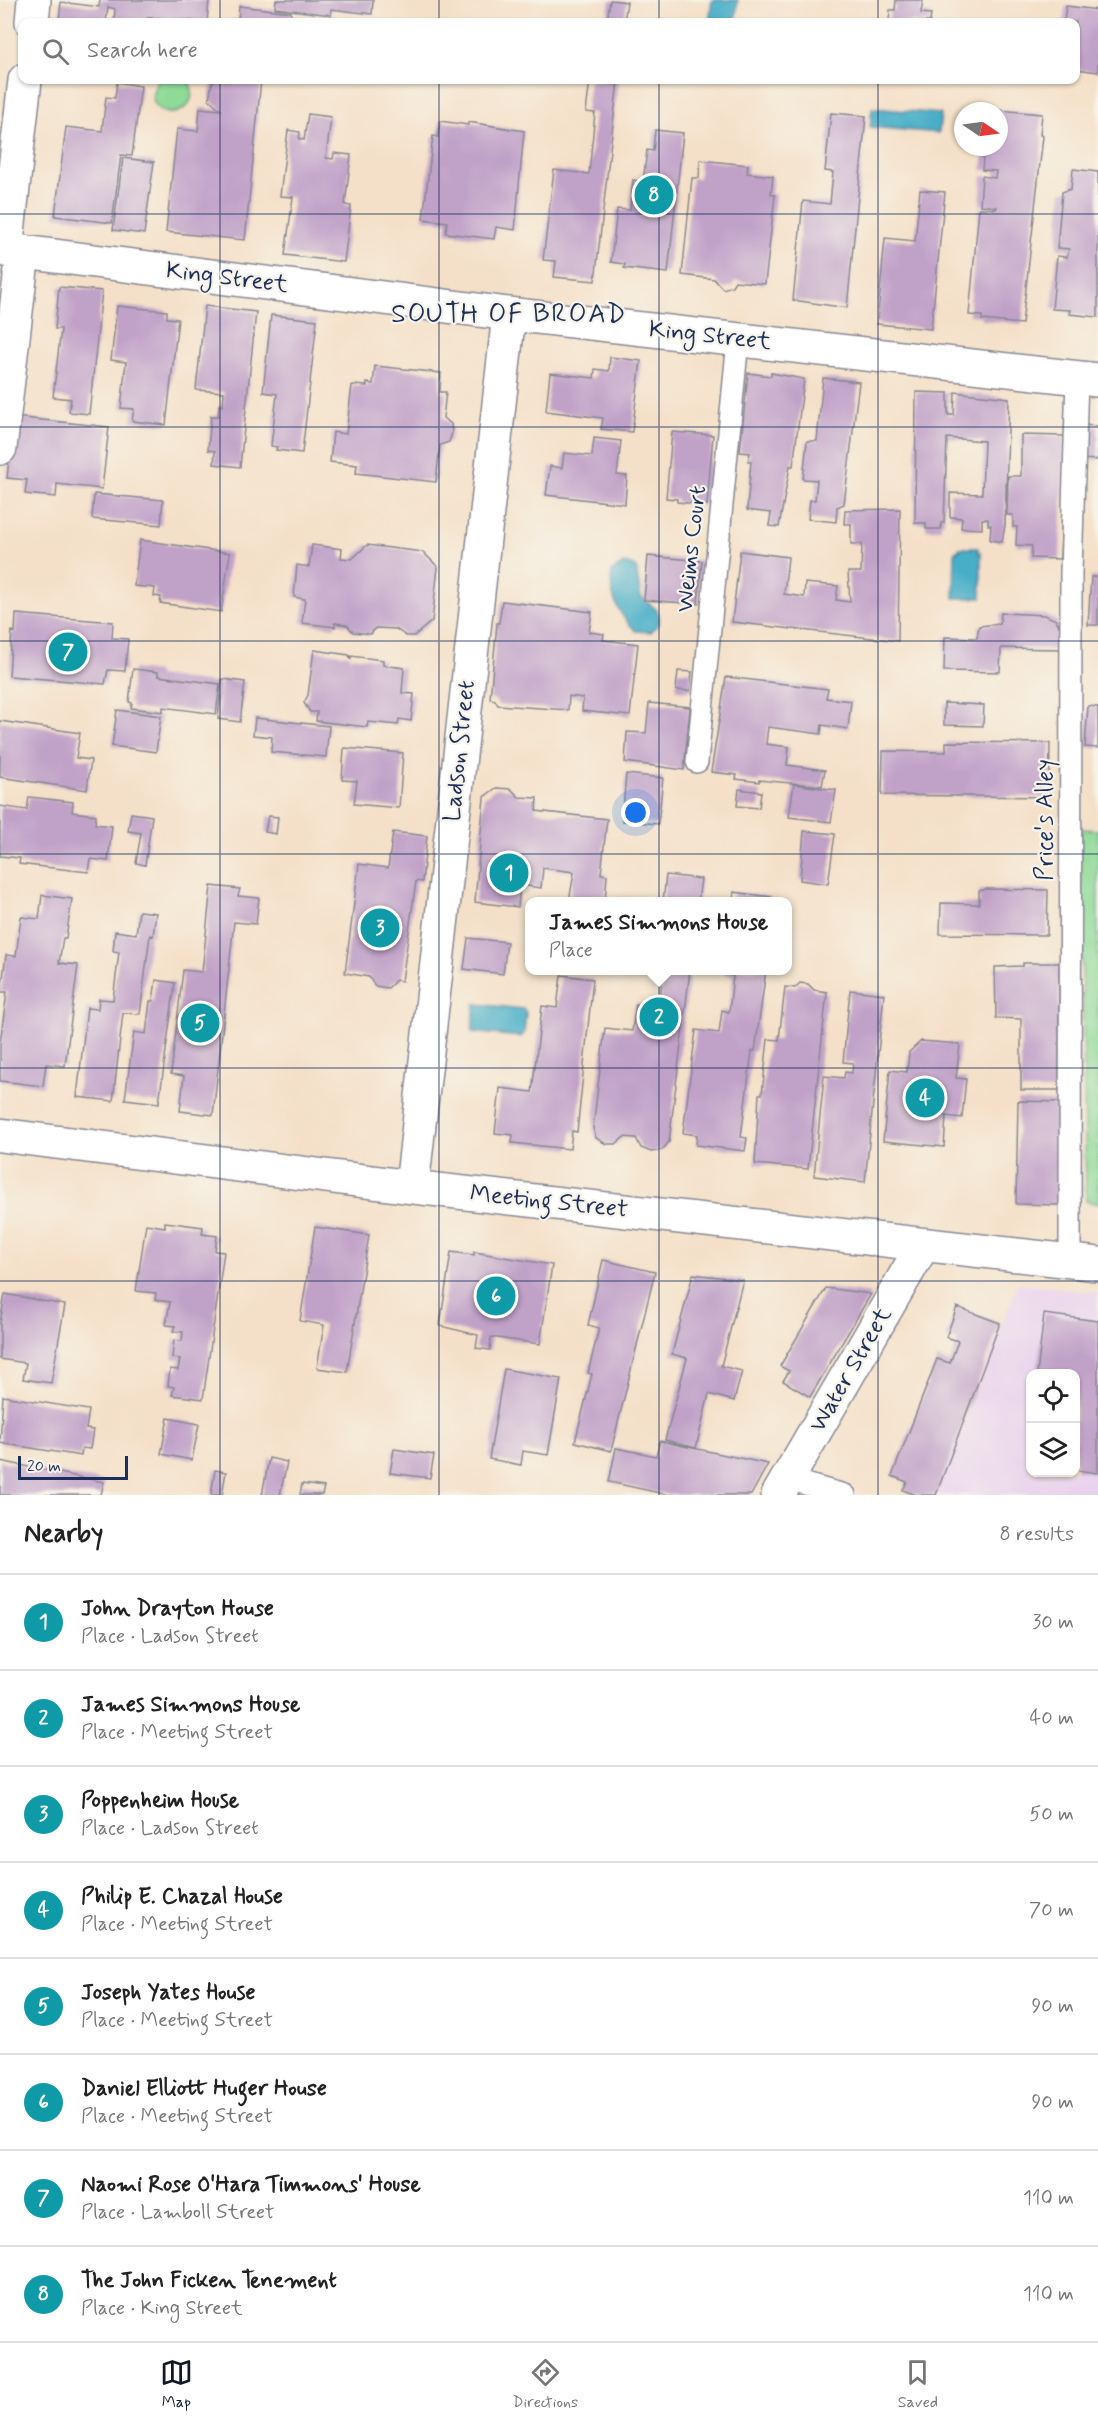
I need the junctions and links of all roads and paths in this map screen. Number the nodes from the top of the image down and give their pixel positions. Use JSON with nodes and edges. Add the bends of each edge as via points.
{"nodes":[{"id":1,"x":34,"y":0,"type":"edge"},
{"id":2,"x":32,"y":18,"type":"edge"},
{"id":3,"x":25,"y":84,"type":"edge"},
{"id":4,"x":10,"y":250,"type":"edge"},
{"id":5,"x":509,"y":314,"type":"junction"},
{"id":6,"x":738,"y":340,"type":"junction"},
{"id":7,"x":1088,"y":379,"type":"edge"},
{"id":8,"x":0,"y":447,"type":"edge"},
{"id":9,"x":697,"y":762,"type":"dead end"},
{"id":10,"x":1,"y":1144,"type":"edge"},
{"id":11,"x":412,"y":1187,"type":"junction"},
{"id":12,"x":923,"y":1245,"type":"junction"},
{"id":13,"x":1084,"y":1263,"type":"edge"},
{"id":14,"x":782,"y":1487,"type":"edge"},
{"id":15,"x":844,"y":1495,"type":"edge"}],
"edges":[{"from":1,"to":2,"type":"street"},
{"from":3,"to":4,"type":"street"},
{"from":4,"to":5,"type":"street","name":"King Street"},
{"from":4,"to":8,"type":"street"},
{"from":5,"to":6,"type":"street","name":"King Street"},
{"from":5,"to":11,"type":"street","name":"Ladson Street"},
{"from":6,"to":7,"type":"street","name":"King Street"},
{"from":6,"to":9,"type":"lane","name":"Weims Court"},
{"from":7,"to":13,"type":"lane","name":"Price's Alley","via":[[1071,573]]},
{"from":10,"to":11,"type":"street","name":"Meeting Street"},
{"from":11,"to":12,"type":"street","name":"Meeting Street"},
{"from":12,"to":13,"type":"street","name":"Meeting Street"},
{"from":12,"to":14,"type":"street","name":"Water Street"},
{"from":14,"to":15,"type":"lane"}]}
